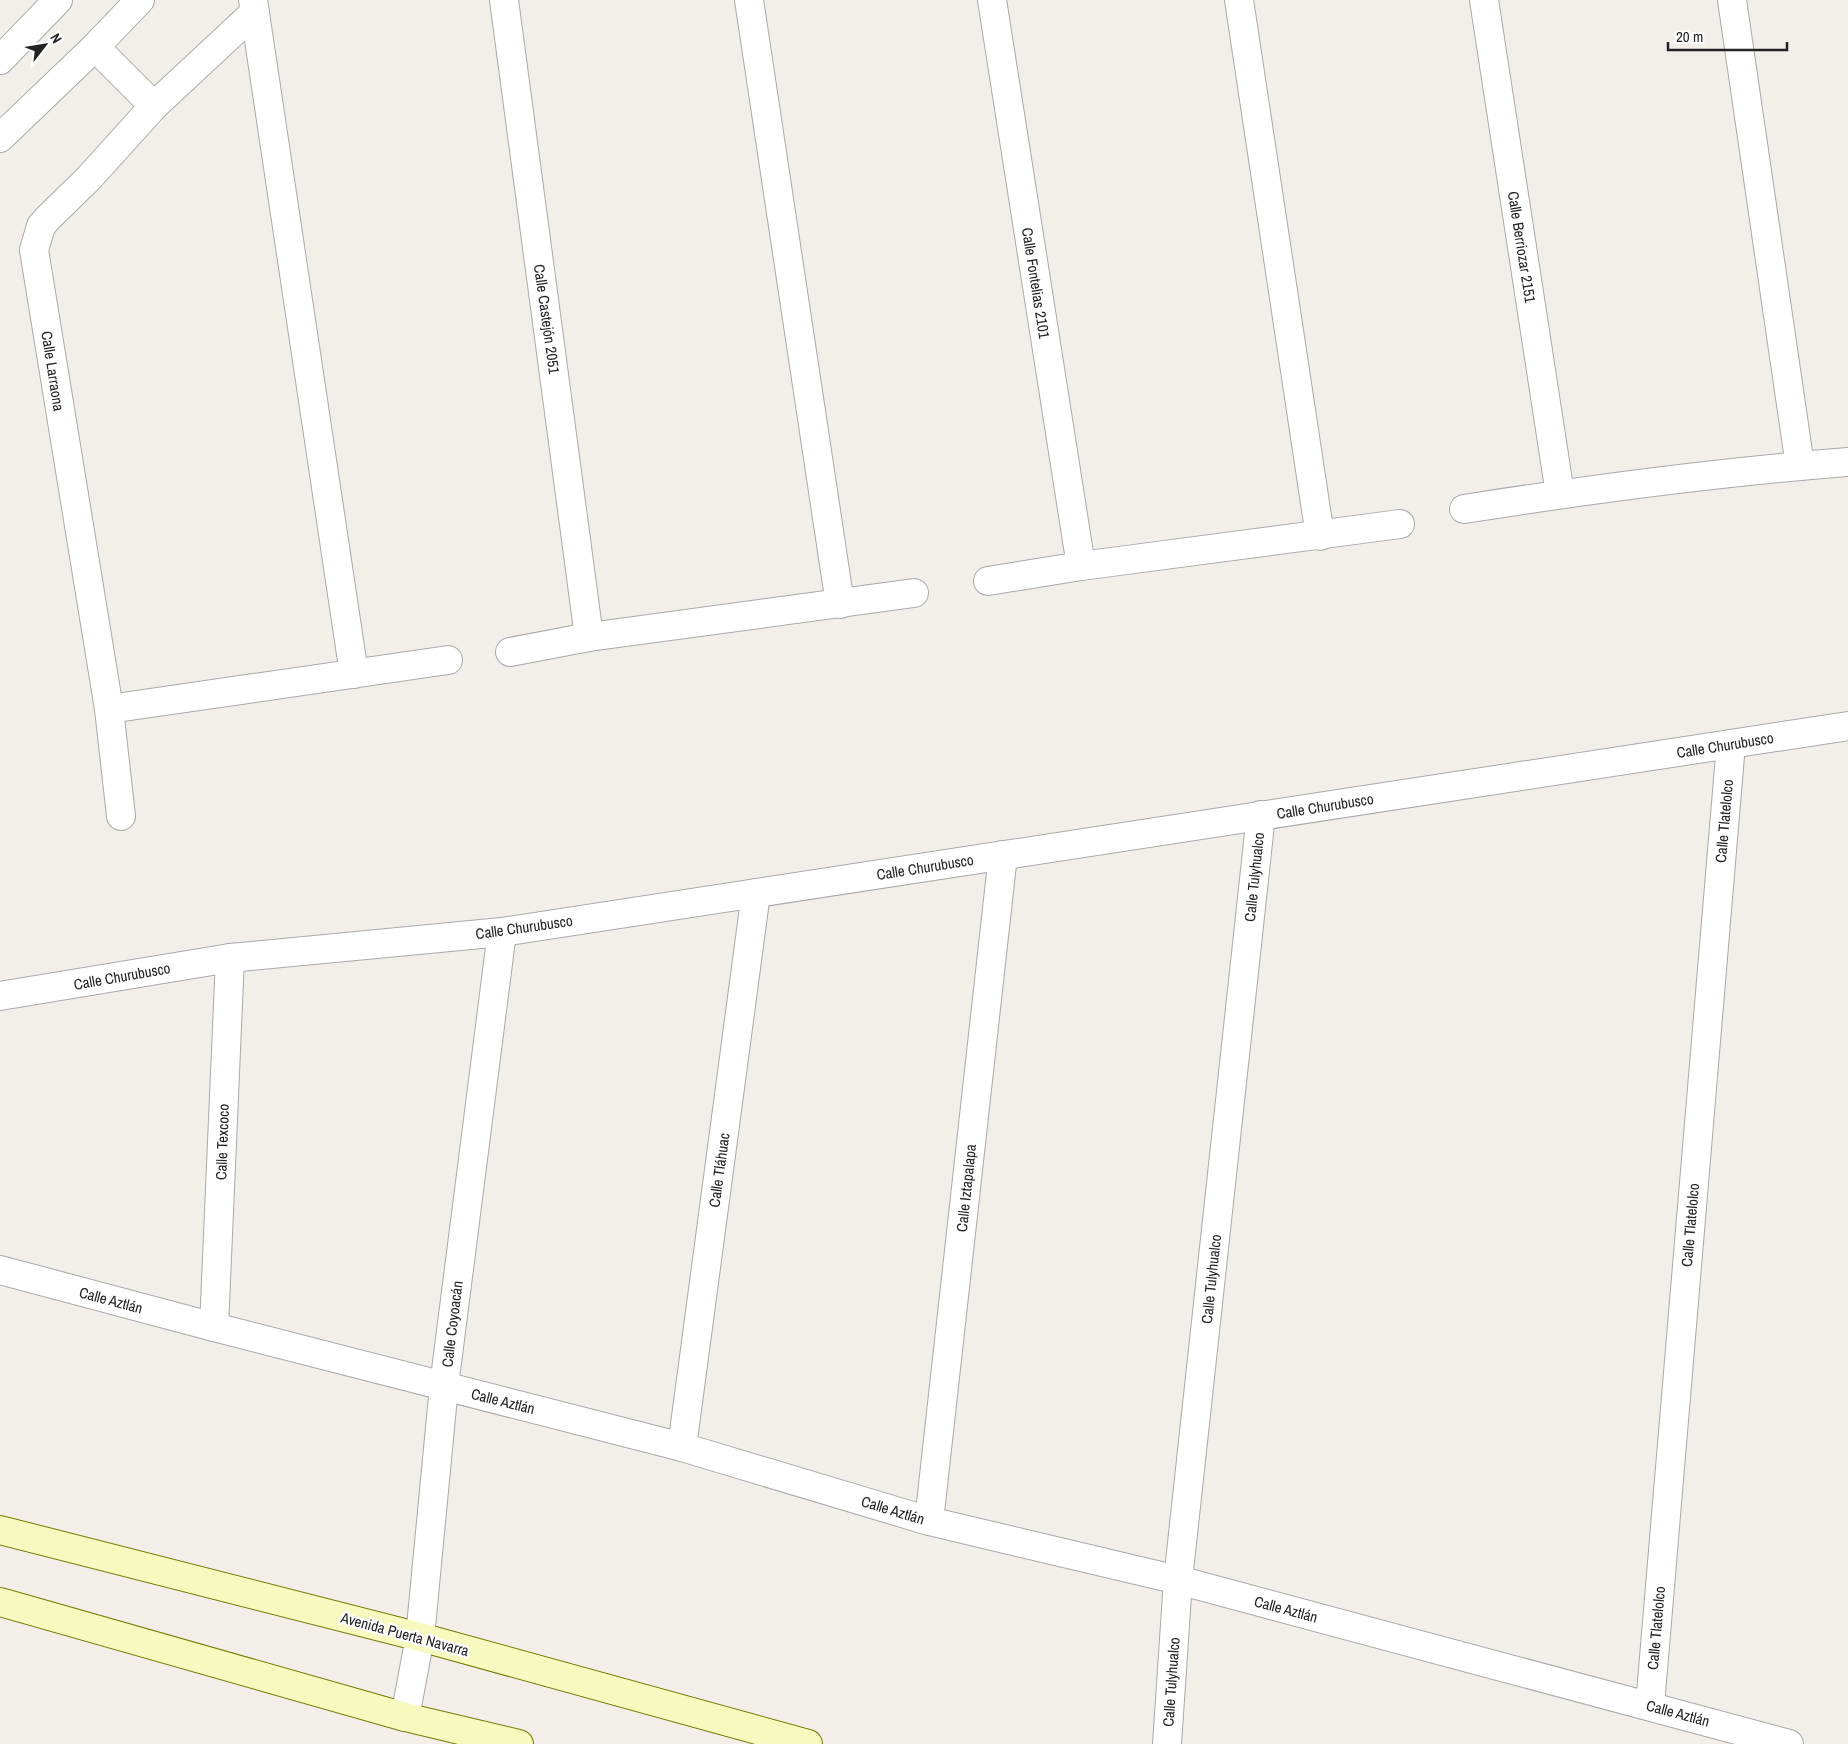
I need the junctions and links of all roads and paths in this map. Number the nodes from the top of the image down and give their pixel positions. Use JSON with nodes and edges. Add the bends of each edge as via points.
{"nodes":[{"id":1,"x":58,"y":0,"type":"edge"},
{"id":2,"x":140,"y":0,"type":"edge"},
{"id":3,"x":504,"y":0,"type":"edge"},
{"id":4,"x":749,"y":0,"type":"edge"},
{"id":5,"x":992,"y":0,"type":"edge"},
{"id":6,"x":1239,"y":0,"type":"edge"},
{"id":7,"x":1484,"y":0,"type":"edge"},
{"id":8,"x":1732,"y":0,"type":"edge"},
{"id":9,"x":254,"y":6,"type":"edge"},
{"id":10,"x":95,"y":47,"type":"junction"},
{"id":11,"x":0,"y":60,"type":"edge"},
{"id":12,"x":154,"y":106,"type":"junction"},
{"id":13,"x":0,"y":138,"type":"edge"},
{"id":14,"x":1848,"y":462,"type":"edge"},
{"id":15,"x":1800,"y":466,"type":"junction"},
{"id":16,"x":1560,"y":494,"type":"junction"},
{"id":17,"x":1464,"y":509,"type":"dead end"},
{"id":18,"x":1400,"y":524,"type":"dead end"},
{"id":19,"x":1320,"y":536,"type":"junction"},
{"id":20,"x":1081,"y":566,"type":"junction"},
{"id":21,"x":988,"y":581,"type":"dead end"},
{"id":22,"x":914,"y":593,"type":"dead end"},
{"id":23,"x":840,"y":604,"type":"junction"},
{"id":24,"x":589,"y":637,"type":"junction"},
{"id":25,"x":510,"y":652,"type":"dead end"},
{"id":26,"x":448,"y":660,"type":"dead end"},
{"id":27,"x":354,"y":674,"type":"junction"},
{"id":28,"x":110,"y":709,"type":"junction"},
{"id":29,"x":1848,"y":726,"type":"edge"},
{"id":30,"x":1731,"y":744,"type":"junction"},
{"id":31,"x":122,"y":816,"type":"dead end"},
{"id":32,"x":1261,"y":816,"type":"junction"},
{"id":33,"x":1003,"y":855,"type":"junction"},
{"id":34,"x":756,"y":893,"type":"junction"},
{"id":35,"x":502,"y":932,"type":"junction"},
{"id":36,"x":230,"y":958,"type":"junction"},
{"id":37,"x":0,"y":996,"type":"edge"},
{"id":38,"x":0,"y":1270,"type":"edge"},
{"id":39,"x":214,"y":1327,"type":"junction"},
{"id":40,"x":444,"y":1386,"type":"junction"},
{"id":41,"x":682,"y":1447,"type":"junction"},
{"id":42,"x":929,"y":1521,"type":"junction"},
{"id":43,"x":0,"y":1530,"type":"edge"},
{"id":44,"x":1178,"y":1580,"type":"junction"},
{"id":45,"x":0,"y":1602,"type":"edge"},
{"id":46,"x":420,"y":1637,"type":"junction"},
{"id":47,"x":1650,"y":1706,"type":"junction"},
{"id":48,"x":405,"y":1718,"type":"junction"},
{"id":49,"x":483,"y":1740,"type":"edge"},
{"id":50,"x":520,"y":1744,"type":"edge"},
{"id":51,"x":808,"y":1744,"type":"edge"},
{"id":52,"x":1167,"y":1744,"type":"edge"},
{"id":53,"x":1789,"y":1744,"type":"edge"}],
"edges":[{"from":1,"to":11,"type":"street"},
{"from":2,"to":10,"type":"street"},
{"from":3,"to":24,"type":"street","name":"Calle Castejón 2051"},
{"from":4,"to":23,"type":"street"},
{"from":5,"to":20,"type":"street","name":"Calle Fontelias 2101"},
{"from":6,"to":19,"type":"street"},
{"from":7,"to":16,"type":"street","name":"Calle Berriozar 2151"},
{"from":8,"to":15,"type":"street"},
{"from":9,"to":12,"type":"street","name":"Calle Larraona"},
{"from":9,"to":27,"type":"street","name":"Calle Larraona"},
{"from":10,"to":12,"type":"street"},
{"from":10,"to":13,"type":"street"},
{"from":12,"to":28,"type":"street","name":"Calle Larraona","via":[[90,178],[41,226],[34,250]]},
{"from":14,"to":15,"type":"street"},
{"from":15,"to":16,"type":"street"},
{"from":16,"to":17,"type":"street"},
{"from":18,"to":19,"type":"street"},
{"from":19,"to":20,"type":"street"},
{"from":20,"to":21,"type":"street"},
{"from":22,"to":23,"type":"street"},
{"from":23,"to":24,"type":"street"},
{"from":24,"to":25,"type":"street"},
{"from":26,"to":27,"type":"street"},
{"from":27,"to":28,"type":"street"},
{"from":28,"to":31,"type":"street","name":"Calle Larraona"},
{"from":29,"to":30,"type":"street","name":"Calle Churubusco"},
{"from":30,"to":32,"type":"street","name":"Calle Churubusco"},
{"from":30,"to":47,"type":"street","name":"Calle Tlatelolco"},
{"from":32,"to":33,"type":"street","name":"Calle Churubusco"},
{"from":32,"to":44,"type":"street","name":"Calle Tulyhualco"},
{"from":33,"to":34,"type":"street","name":"Calle Churubusco"},
{"from":33,"to":42,"type":"street","name":"Calle Iztapalapa"},
{"from":34,"to":35,"type":"street","name":"Calle Churubusco"},
{"from":34,"to":41,"type":"street","name":"Calle Tláhuac"},
{"from":35,"to":36,"type":"street","name":"Calle Churubusco"},
{"from":35,"to":40,"type":"street","name":"Calle Coyoacán"},
{"from":36,"to":37,"type":"street","name":"Calle Churubusco"},
{"from":36,"to":39,"type":"street","name":"Calle Texcoco"},
{"from":38,"to":39,"type":"street","name":"Calle Aztlán"},
{"from":39,"to":40,"type":"street","name":"Calle Aztlán"},
{"from":40,"to":41,"type":"street","name":"Calle Aztlán"},
{"from":40,"to":46,"type":"street","name":"Calle Coyoacán"},
{"from":41,"to":42,"type":"street","name":"Calle Aztlán"},
{"from":42,"to":44,"type":"street","name":"Calle Aztlán"},
{"from":43,"to":46,"type":"street","name":"Avenida Puerta Navarra"},
{"from":44,"to":47,"type":"street","name":"Calle Aztlán"},
{"from":44,"to":52,"type":"street","name":"Calle Tulyhualco"},
{"from":45,"to":48,"type":"street"},
{"from":46,"to":48,"type":"street","name":"Calle Coyoacán"},
{"from":46,"to":51,"type":"street","name":"Avenida Puerta Navarra"},
{"from":47,"to":53,"type":"street","name":"Calle Aztlán"},
{"from":48,"to":49,"type":"street"},
{"from":49,"to":50,"type":"street"}]}
